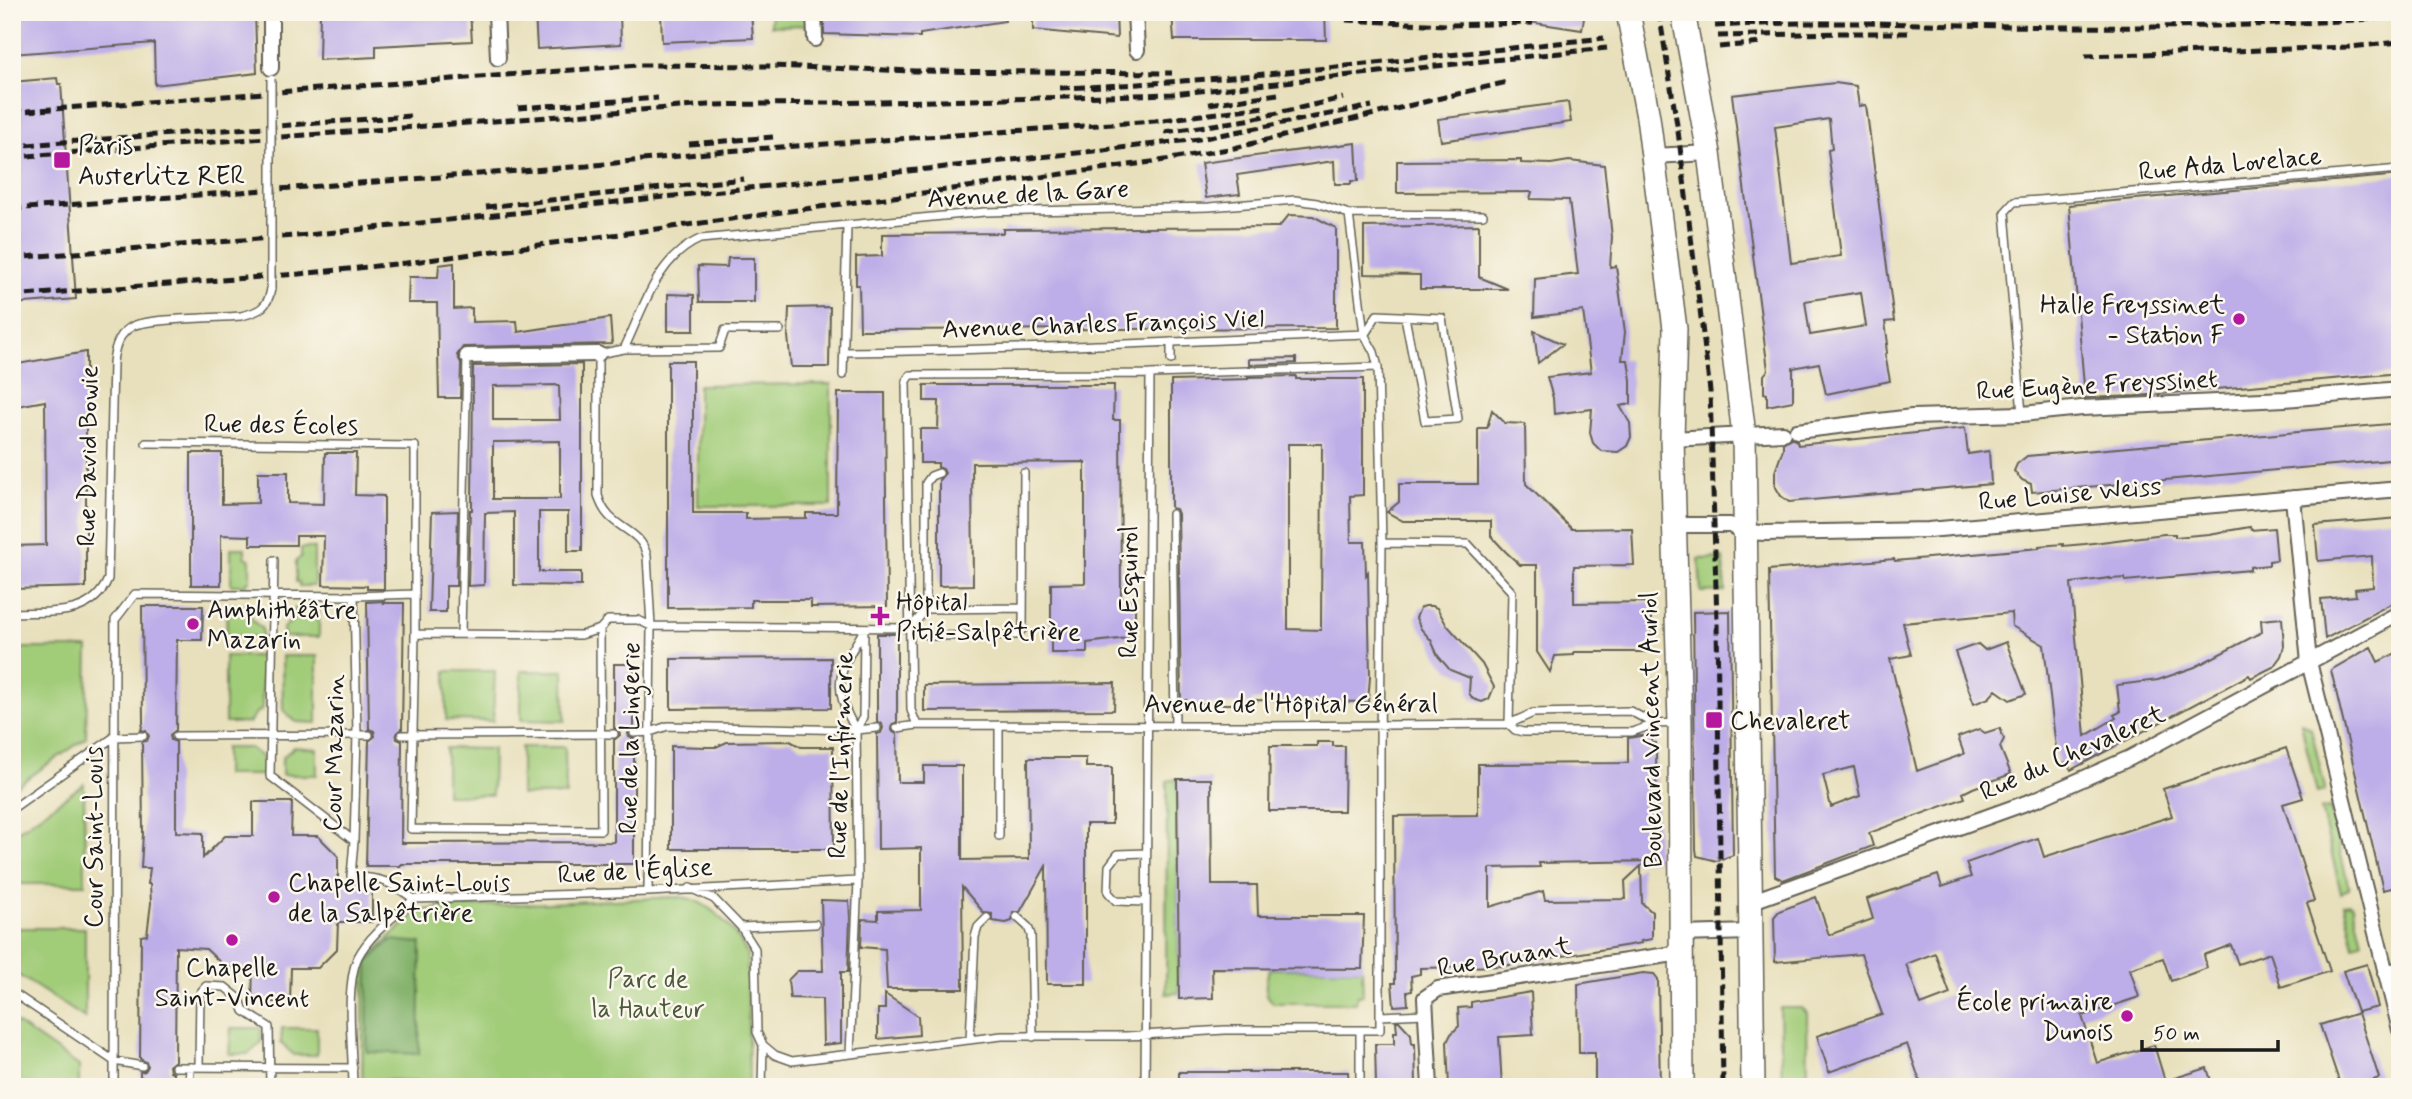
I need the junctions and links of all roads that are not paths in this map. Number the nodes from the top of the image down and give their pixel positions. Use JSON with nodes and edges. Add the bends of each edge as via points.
{"nodes":[{"id":1,"x":271,"y":12,"type":"edge"},
{"id":2,"x":496,"y":12,"type":"edge"},
{"id":3,"x":814,"y":12,"type":"edge"},
{"id":4,"x":1135,"y":12,"type":"edge"},
{"id":5,"x":1628,"y":12,"type":"edge"},
{"id":6,"x":1683,"y":12,"type":"edge"},
{"id":7,"x":815,"y":39,"type":"dead end"},
{"id":8,"x":1137,"y":50,"type":"dead end"},
{"id":9,"x":498,"y":58,"type":"dead end"},
{"id":10,"x":271,"y":74,"type":"joint"},
{"id":11,"x":1709,"y":153,"type":"junction"},
{"id":12,"x":1654,"y":156,"type":"junction"},
{"id":13,"x":2400,"y":169,"type":"edge"},
{"id":14,"x":1349,"y":214,"type":"junction"},
{"id":15,"x":1483,"y":215,"type":"dead end"},
{"id":16,"x":847,"y":226,"type":"junction"},
{"id":17,"x":1405,"y":317,"type":"junction"},
{"id":18,"x":780,"y":330,"type":"dead end"},
{"id":19,"x":1364,"y":334,"type":"junction"},
{"id":20,"x":1171,"y":342,"type":"junction"},
{"id":21,"x":624,"y":349,"type":"junction"},
{"id":22,"x":844,"y":352,"type":"junction"},
{"id":23,"x":598,"y":354,"type":"junction"},
{"id":24,"x":467,"y":356,"type":"joint"},
{"id":25,"x":1171,"y":360,"type":"dead end"},
{"id":26,"x":1378,"y":367,"type":"junction"},
{"id":27,"x":1150,"y":374,"type":"junction"},
{"id":28,"x":844,"y":375,"type":"dead end"},
{"id":29,"x":2400,"y":389,"type":"edge"},
{"id":30,"x":2022,"y":414,"type":"junction"},
{"id":31,"x":1744,"y":435,"type":"junction"},
{"id":32,"x":1672,"y":439,"type":"junction"},
{"id":33,"x":146,"y":443,"type":"dead end"},
{"id":34,"x":939,"y":472,"type":"dead end"},
{"id":35,"x":1024,"y":473,"type":"dead end"},
{"id":36,"x":2400,"y":489,"type":"edge"},
{"id":37,"x":2293,"y":498,"type":"junction"},
{"id":38,"x":1172,"y":514,"type":"dead end"},
{"id":39,"x":1674,"y":525,"type":"junction"},
{"id":40,"x":1744,"y":532,"type":"junction"},
{"id":41,"x":1382,"y":543,"type":"junction"},
{"id":42,"x":274,"y":560,"type":"dead end"},
{"id":43,"x":415,"y":594,"type":"junction"},
{"id":44,"x":272,"y":595,"type":"junction"},
{"id":45,"x":354,"y":596,"type":"junction"},
{"id":46,"x":1023,"y":608,"type":"junction"},
{"id":47,"x":926,"y":609,"type":"junction"},
{"id":48,"x":12,"y":613,"type":"edge"},
{"id":49,"x":2400,"y":613,"type":"edge"},
{"id":50,"x":651,"y":626,"type":"junction"},
{"id":51,"x":911,"y":628,"type":"junction"},
{"id":52,"x":600,"y":629,"type":"junction"},
{"id":53,"x":864,"y":629,"type":"junction"},
{"id":54,"x":415,"y":634,"type":"junction"},
{"id":55,"x":461,"y":634,"type":"junction"},
{"id":56,"x":2309,"y":662,"type":"junction"},
{"id":57,"x":1680,"y":723,"type":"junction"},
{"id":58,"x":1380,"y":724,"type":"junction"},
{"id":59,"x":1509,"y":724,"type":"junction"},
{"id":60,"x":1655,"y":724,"type":"junction"},
{"id":61,"x":917,"y":725,"type":"junction"},
{"id":62,"x":999,"y":725,"type":"junction"},
{"id":63,"x":1147,"y":725,"type":"junction"},
{"id":64,"x":1175,"y":725,"type":"junction"},
{"id":65,"x":877,"y":728,"type":"dead end"},
{"id":66,"x":897,"y":728,"type":"dead end"},
{"id":67,"x":856,"y":730,"type":"junction"},
{"id":68,"x":650,"y":732,"type":"junction"},
{"id":69,"x":634,"y":733,"type":"dead end"},
{"id":70,"x":357,"y":734,"type":"junction"},
{"id":71,"x":411,"y":734,"type":"junction"},
{"id":72,"x":614,"y":734,"type":"dead end"},
{"id":73,"x":270,"y":735,"type":"junction"},
{"id":74,"x":369,"y":735,"type":"dead end"},
{"id":75,"x":402,"y":735,"type":"dead end"},
{"id":76,"x":600,"y":735,"type":"junction"},
{"id":77,"x":143,"y":736,"type":"dead end"},
{"id":78,"x":176,"y":736,"type":"dead end"},
{"id":79,"x":114,"y":737,"type":"junction"},
{"id":80,"x":12,"y":809,"type":"edge"},
{"id":81,"x":999,"y":836,"type":"dead end"},
{"id":82,"x":354,"y":841,"type":"junction"},
{"id":83,"x":1146,"y":853,"type":"junction"},
{"id":84,"x":858,"y":881,"type":"junction"},
{"id":85,"x":690,"y":888,"type":"junction"},
{"id":86,"x":648,"y":892,"type":"junction"},
{"id":87,"x":414,"y":899,"type":"junction"},
{"id":88,"x":1146,"y":902,"type":"junction"},
{"id":89,"x":1751,"y":902,"type":"junction"},
{"id":90,"x":1017,"y":916,"type":"dead end"},
{"id":91,"x":987,"y":918,"type":"dead end"},
{"id":92,"x":815,"y":924,"type":"dead end"},
{"id":93,"x":741,"y":927,"type":"junction"},
{"id":94,"x":1751,"y":932,"type":"junction"},
{"id":95,"x":1680,"y":943,"type":"junction"},
{"id":96,"x":2393,"y":971,"type":"edge"},
{"id":97,"x":12,"y":992,"type":"edge"},
{"id":98,"x":1425,"y":1014,"type":"junction"},
{"id":99,"x":1380,"y":1016,"type":"junction"},
{"id":100,"x":2400,"y":1030,"type":"edge"},
{"id":101,"x":1360,"y":1031,"type":"junction"},
{"id":102,"x":1146,"y":1034,"type":"junction"},
{"id":103,"x":1033,"y":1037,"type":"junction"},
{"id":104,"x":970,"y":1040,"type":"junction"},
{"id":105,"x":763,"y":1045,"type":"junction"},
{"id":106,"x":850,"y":1054,"type":"junction"},
{"id":107,"x":114,"y":1061,"type":"junction"},
{"id":108,"x":142,"y":1066,"type":"dead end"},
{"id":109,"x":175,"y":1066,"type":"dead end"},
{"id":110,"x":190,"y":1067,"type":"junction"},
{"id":111,"x":199,"y":1067,"type":"junction"},
{"id":112,"x":271,"y":1067,"type":"junction"},
{"id":113,"x":353,"y":1068,"type":"junction"},
{"id":114,"x":114,"y":1087,"type":"edge"},
{"id":115,"x":189,"y":1087,"type":"edge"},
{"id":116,"x":270,"y":1087,"type":"edge"},
{"id":117,"x":352,"y":1087,"type":"edge"},
{"id":118,"x":762,"y":1087,"type":"edge"},
{"id":119,"x":1145,"y":1087,"type":"edge"},
{"id":120,"x":1360,"y":1087,"type":"edge"},
{"id":121,"x":1430,"y":1087,"type":"edge"},
{"id":122,"x":1682,"y":1087,"type":"edge"},
{"id":123,"x":1754,"y":1087,"type":"edge"}],
"edges":[{"from":1,"to":10,"type":"street","name":"Rue David Bowie"},
{"from":2,"to":9,"type":"street"},
{"from":3,"to":7,"type":"street"},
{"from":4,"to":8,"type":"street"},
{"from":5,"to":12,"type":"main road","name":"Boulevard Vincent Auriol"},
{"from":6,"to":11,"type":"main road"},
{"from":10,"to":48,"type":"lane","name":"Rue David Bowie","bridge":true,"via":[[271,289],[266,306],[241,316],[141,323],[125,331],[114,352],[108,579],[97,598],[77,609]]},
{"from":11,"to":12,"type":"street"},
{"from":11,"to":31,"type":"main road"},
{"from":12,"to":32,"type":"main road","name":"Boulevard Vincent Auriol","via":[[1675,329]]},
{"from":13,"to":30,"type":"lane","name":"Rue Ada Lovelace","via":[[2014,202],[2005,212]]},
{"from":14,"to":15,"type":"lane","name":"Avenue de la Gare"},
{"from":14,"to":16,"type":"lane","name":"Avenue de la Gare","via":[[1295,200],[985,212]]},
{"from":14,"to":19,"type":"lane"},
{"from":16,"to":21,"type":"lane","name":"Avenue de la Gare","via":[[700,239],[688,244],[658,278]]},
{"from":16,"to":22,"type":"lane"},
{"from":17,"to":17,"type":"lane","via":[[1425,421],[1458,419],[1442,318]]},
{"from":17,"to":19,"type":"lane","via":[[1377,315]]},
{"from":18,"to":21,"type":"lane","via":[[725,330],[719,348]]},
{"from":19,"to":20,"type":"lane","name":"Avenue Charles François Viel"},
{"from":19,"to":26,"type":"lane"},
{"from":20,"to":22,"type":"lane","name":"Avenue Charles François Viel","via":[[1002,351]]},
{"from":20,"to":25,"type":"lane"},
{"from":21,"to":23,"type":"lane"},
{"from":22,"to":28,"type":"lane"},
{"from":23,"to":24,"type":"street"},
{"from":23,"to":50,"type":"lane","name":"Rue de la Lingerie","via":[[598,495],[604,513],[645,547]]},
{"from":24,"to":55,"type":"lane"},
{"from":26,"to":27,"type":"lane"},
{"from":26,"to":41,"type":"lane"},
{"from":27,"to":51,"type":"lane","via":[[910,375],[906,380]]},
{"from":27,"to":63,"type":"lane","name":"Rue Esquirol"},
{"from":29,"to":30,"type":"street","name":"Rue Eugène Freyssinet"},
{"from":30,"to":31,"type":"street","name":"Rue Eugène Freyssinet","via":[[1912,417]]},
{"from":31,"to":32,"type":"street"},
{"from":31,"to":40,"type":"main road"},
{"from":32,"to":39,"type":"main road","name":"Boulevard Vincent Auriol"},
{"from":33,"to":43,"type":"lane","name":"Rue des Écoles","via":[[415,446]]},
{"from":34,"to":47,"type":"lane","via":[[926,483]]},
{"from":35,"to":46,"type":"lane"},
{"from":36,"to":37,"type":"street","name":"Rue Louise Weiss"},
{"from":37,"to":40,"type":"street","name":"Rue Louise Weiss","via":[[1928,530]]},
{"from":37,"to":56,"type":"street"},
{"from":38,"to":64,"type":"lane"},
{"from":39,"to":40,"type":"street","via":[[1730,525]]},
{"from":39,"to":57,"type":"main road","name":"Boulevard Vincent Auriol"},
{"from":40,"to":89,"type":"main road"},
{"from":41,"to":58,"type":"lane"},
{"from":41,"to":59,"type":"lane","via":[[1468,544],[1512,592]]},
{"from":42,"to":44,"type":"lane","name":"Cour Mazarin"},
{"from":43,"to":45,"type":"lane"},
{"from":43,"to":54,"type":"lane"},
{"from":44,"to":45,"type":"lane"},
{"from":44,"to":73,"type":"lane","name":"Cour Mazarin"},
{"from":44,"to":79,"type":"lane","name":"Cour Saint-Louis","via":[[135,594],[115,620]]},
{"from":45,"to":70,"type":"lane","name":"Cour Mazarin"},
{"from":46,"to":47,"type":"lane"},
{"from":46,"to":51,"type":"lane","via":[[1023,629],[1016,635],[930,636]]},
{"from":47,"to":51,"type":"lane"},
{"from":49,"to":56,"type":"street","name":"Rue du Chevaleret"},
{"from":50,"to":52,"type":"lane","via":[[638,620],[608,620]]},
{"from":50,"to":53,"type":"lane"},
{"from":50,"to":68,"type":"lane","name":"Rue de la Lingerie"},
{"from":51,"to":53,"type":"lane"},
{"from":51,"to":61,"type":"lane","via":[[911,710]]},
{"from":52,"to":55,"type":"lane","via":[[581,635]]},
{"from":52,"to":76,"type":"lane"},
{"from":53,"to":67,"type":"lane","name":"Rue de l'Infirmerie","via":[[863,718]]},
{"from":53,"to":67,"type":"lane","via":[[844,664],[840,686],[843,706]]},
{"from":54,"to":55,"type":"lane"},
{"from":54,"to":71,"type":"lane"},
{"from":56,"to":89,"type":"street","name":"Rue du Chevaleret","via":[[2130,758],[2037,799]]},
{"from":56,"to":96,"type":"street"},
{"from":57,"to":60,"type":"lane","name":"Avenue de l'Hôpital Général"},
{"from":57,"to":95,"type":"main road","name":"Boulevard Vincent Auriol"},
{"from":58,"to":59,"type":"lane","name":"Avenue de l'Hôpital Général"},
{"from":58,"to":64,"type":"lane","name":"Avenue de l'Hôpital Général"},
{"from":58,"to":99,"type":"lane"},
{"from":59,"to":60,"type":"lane","via":[[1523,732],[1632,732]]},
{"from":59,"to":60,"type":"lane","name":"Avenue de l'Hôpital Général","via":[[1533,713],[1629,711]]},
{"from":61,"to":62,"type":"lane","name":"Avenue de l'Hôpital Général"},
{"from":61,"to":66,"type":"lane","name":"Avenue de l'Hôpital Général"},
{"from":62,"to":63,"type":"lane","name":"Avenue de l'Hôpital Général"},
{"from":62,"to":81,"type":"lane"},
{"from":63,"to":64,"type":"lane","name":"Avenue de l'Hôpital Général"},
{"from":63,"to":83,"type":"lane","name":"Rue Esquirol"},
{"from":65,"to":67,"type":"lane"},
{"from":67,"to":68,"type":"lane","via":[[668,726]]},
{"from":67,"to":84,"type":"lane","name":"Rue de l'Infirmerie"},
{"from":68,"to":69,"type":"lane"},
{"from":68,"to":86,"type":"lane","name":"Rue de la Lingerie"},
{"from":70,"to":73,"type":"lane"},
{"from":70,"to":74,"type":"lane"},
{"from":70,"to":82,"type":"lane","name":"Cour Mazarin"},
{"from":71,"to":75,"type":"lane"},
{"from":71,"to":76,"type":"lane"},
{"from":71,"to":76,"type":"lane","via":[[411,829],[587,830],[601,830]]},
{"from":72,"to":76,"type":"lane"},
{"from":73,"to":78,"type":"lane"},
{"from":73,"to":82,"type":"lane","name":"Cour Mazarin","via":[[270,776]]},
{"from":77,"to":79,"type":"lane"},
{"from":79,"to":80,"type":"lane"},
{"from":79,"to":107,"type":"lane","name":"Cour Saint-Louis"},
{"from":82,"to":87,"type":"lane","via":[[351,876],[378,877]]},
{"from":83,"to":88,"type":"lane","name":"Rue Esquirol"},
{"from":83,"to":88,"type":"lane","via":[[1118,853],[1108,866],[1108,892],[1116,901]]},
{"from":84,"to":85,"type":"lane","name":"Rue de l'Église"},
{"from":84,"to":106,"type":"lane","name":"Rue de l'Infirmerie"},
{"from":85,"to":86,"type":"lane","name":"Rue de l'Église"},
{"from":85,"to":93,"type":"lane","via":[[714,900]]},
{"from":86,"to":87,"type":"lane","name":"Rue de l'Église"},
{"from":87,"to":113,"type":"lane","via":[[358,957],[351,985]]},
{"from":88,"to":102,"type":"lane","name":"Rue Esquirol"},
{"from":89,"to":94,"type":"main road"},
{"from":90,"to":103,"type":"lane","via":[[1031,934]]},
{"from":91,"to":104,"type":"lane","via":[[975,937]]},
{"from":92,"to":93,"type":"lane"},
{"from":93,"to":105,"type":"lane","via":[[755,949],[757,1032]]},
{"from":94,"to":95,"type":"street"},
{"from":94,"to":123,"type":"main road"},
{"from":95,"to":98,"type":"street","name":"Rue Bruant","via":[[1438,989],[1425,998]]},
{"from":95,"to":122,"type":"main road","name":"Boulevard Vincent Auriol"},
{"from":96,"to":100,"type":"street"},
{"from":97,"to":107,"type":"lane"},
{"from":98,"to":99,"type":"lane"},
{"from":98,"to":121,"type":"street","name":"Rue Bruant"},
{"from":99,"to":101,"type":"lane","via":[[1380,1030]]},
{"from":101,"to":102,"type":"lane"},
{"from":101,"to":120,"type":"lane"},
{"from":102,"to":103,"type":"lane"},
{"from":102,"to":119,"type":"lane","name":"Rue Esquirol"},
{"from":103,"to":104,"type":"lane"},
{"from":104,"to":106,"type":"lane"},
{"from":105,"to":106,"type":"lane","via":[[792,1060]]},
{"from":105,"to":118,"type":"lane"},
{"from":107,"to":108,"type":"lane"},
{"from":107,"to":114,"type":"lane","name":"Cour Saint-Louis"},
{"from":109,"to":110,"type":"lane"},
{"from":110,"to":111,"type":"lane"},
{"from":110,"to":115,"type":"lane"},
{"from":111,"to":112,"type":"lane"},
{"from":111,"to":112,"type":"lane","via":[[199,998],[202,989],[211,986],[225,988],[240,999],[244,1011],[268,1025]]},
{"from":112,"to":113,"type":"lane"},
{"from":112,"to":116,"type":"lane"},
{"from":113,"to":117,"type":"lane"}]}
